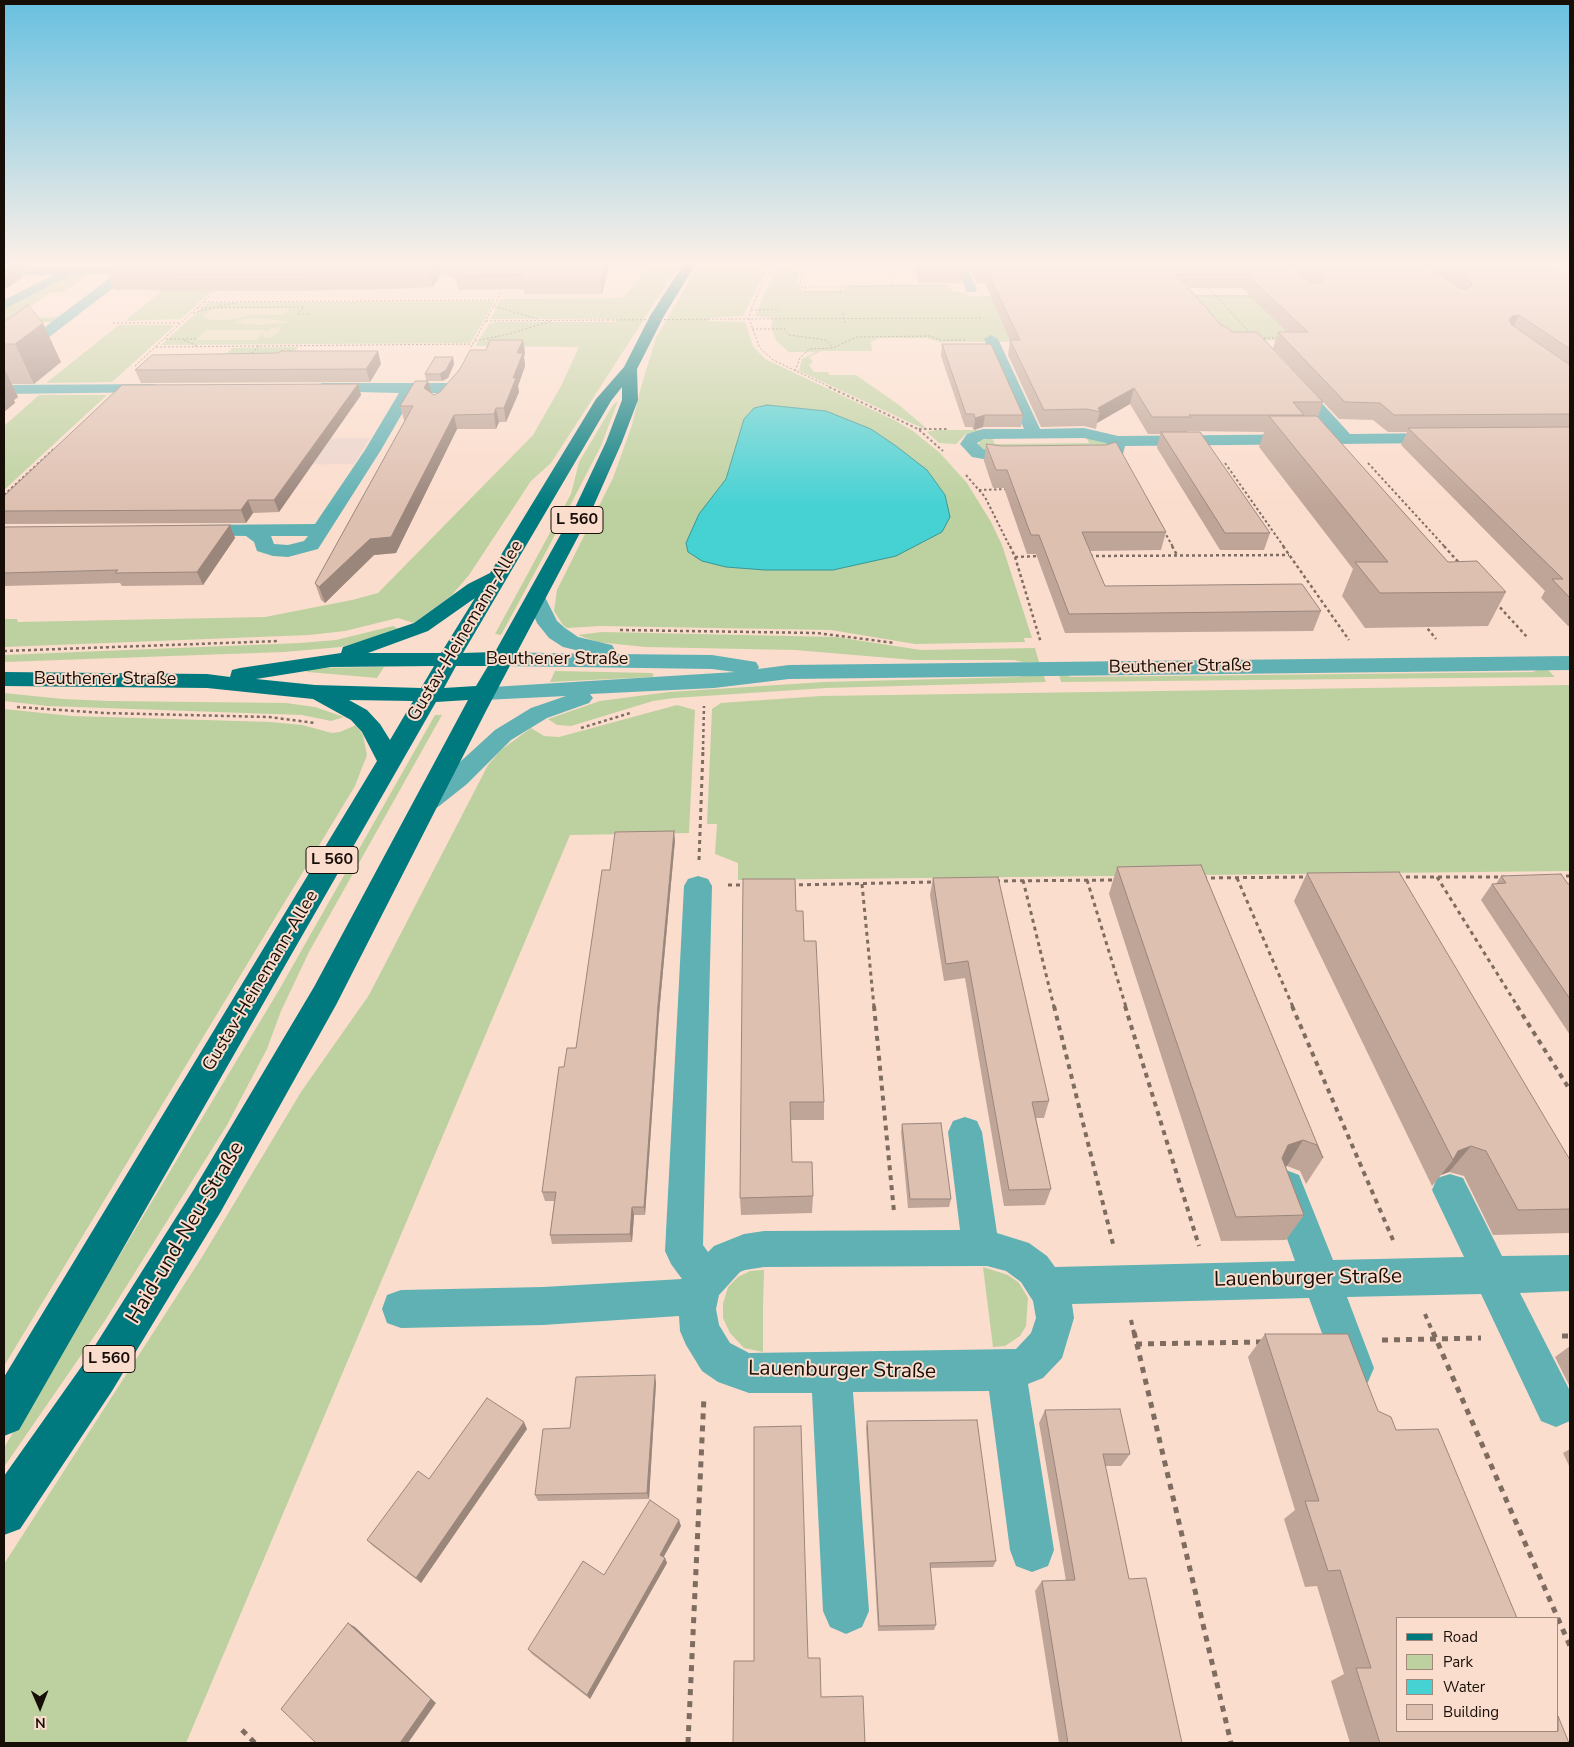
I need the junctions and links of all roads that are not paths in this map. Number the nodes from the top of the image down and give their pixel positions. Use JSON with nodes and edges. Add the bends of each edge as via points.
{"nodes":[{"id":1,"x":31,"y":344,"type":"edge"},
{"id":2,"x":473,"y":344,"type":"road end"},
{"id":3,"x":643,"y":344,"type":"edge"},
{"id":4,"x":993,"y":344,"type":"edge"},
{"id":5,"x":1260,"y":344,"type":"edge"},
{"id":6,"x":4,"y":364,"type":"edge"},
{"id":7,"x":630,"y":369,"type":"junction"},
{"id":8,"x":310,"y":388,"type":"edge"},
{"id":9,"x":169,"y":389,"type":"edge"},
{"id":10,"x":4,"y":390,"type":"edge"},
{"id":11,"x":405,"y":395,"type":"junction"},
{"id":12,"x":1034,"y":434,"type":"junction"},
{"id":13,"x":1346,"y":438,"type":"junction"},
{"id":14,"x":1460,"y":438,"type":"edge"},
{"id":15,"x":1115,"y":441,"type":"junction"},
{"id":16,"x":176,"y":531,"type":"edge"},
{"id":17,"x":499,"y":575,"type":"junction"},
{"id":18,"x":536,"y":596,"type":"junction"},
{"id":19,"x":449,"y":659,"type":"junction"},
{"id":20,"x":502,"y":659,"type":"junction"},
{"id":21,"x":332,"y":660,"type":"junction"},
{"id":22,"x":632,"y":660,"type":"junction"},
{"id":23,"x":1561,"y":663,"type":"edge"},
{"id":24,"x":789,"y":672,"type":"junction"},
{"id":25,"x":4,"y":680,"type":"edge"},
{"id":26,"x":207,"y":681,"type":"junction"},
{"id":27,"x":636,"y":686,"type":"junction"},
{"id":28,"x":315,"y":692,"type":"junction"},
{"id":29,"x":484,"y":693,"type":"junction"},
{"id":30,"x":428,"y":695,"type":"junction"},
{"id":31,"x":389,"y":761,"type":"junction"},
{"id":32,"x":429,"y":800,"type":"junction"},
{"id":33,"x":698,"y":886,"type":"road end"},
{"id":34,"x":325,"y":996,"type":"joint"},
{"id":35,"x":965,"y":1132,"type":"dead end"},
{"id":36,"x":1286,"y":1184,"type":"edge"},
{"id":37,"x":1450,"y":1190,"type":"dead end"},
{"id":38,"x":980,"y":1248,"type":"junction"},
{"id":39,"x":1570,"y":1273,"type":"edge"},
{"id":40,"x":1492,"y":1274,"type":"junction"},
{"id":41,"x":1321,"y":1278,"type":"junction"},
{"id":42,"x":1046,"y":1286,"type":"junction"},
{"id":43,"x":703,"y":1289,"type":"junction"},
{"id":44,"x":401,"y":1309,"type":"dead end"},
{"id":45,"x":1006,"y":1371,"type":"junction"},
{"id":46,"x":831,"y":1373,"type":"junction"},
{"id":47,"x":1366,"y":1399,"type":"edge"},
{"id":48,"x":1556,"y":1406,"type":"dead end"},
{"id":49,"x":4,"y":1415,"type":"edge"},
{"id":50,"x":4,"y":1513,"type":"edge"},
{"id":51,"x":1032,"y":1550,"type":"dead end"},
{"id":52,"x":846,"y":1611,"type":"dead end"}],
"edges":[{"from":1,"to":6,"type":"street"},
{"from":2,"to":11,"type":"street","via":[[455,381],[446,388],[438,402]]},
{"from":3,"to":7,"type":"main road","name":"Gustav-Heinemann-Allee","number":"L 560"},
{"from":4,"to":12,"type":"street"},
{"from":5,"to":13,"type":"street"},
{"from":7,"to":17,"type":"main road","name":"Gustav-Heinemann-Allee","number":"L 560","via":[[604,399]]},
{"from":7,"to":18,"type":"main road","name":"Gustav-Heinemann-Allee","number":"L 560","via":[[630,400],[614,442],[581,514]]},
{"from":8,"to":11,"type":"street"},
{"from":9,"to":10,"type":"street"},
{"from":11,"to":16,"type":"street","via":[[311,544],[288,551],[273,550],[264,547],[264,540],[249,530]]},
{"from":12,"to":15,"type":"street","via":[[1090,434]]},
{"from":12,"to":15,"type":"street","via":[[983,434],[968,444],[978,453],[999,457],[1102,456],[1117,450]]},
{"from":13,"to":14,"type":"street"},
{"from":13,"to":15,"type":"street"},
{"from":17,"to":19,"type":"main road","name":"Gustav-Heinemann-Allee","number":"L 560"},
{"from":17,"to":21,"type":"main road","via":[[421,627]]},
{"from":18,"to":20,"type":"main road","name":"Gustav-Heinemann-Allee","number":"L 560"},
{"from":18,"to":22,"type":"street","via":[[548,623],[562,637]]},
{"from":19,"to":20,"type":"main road","name":"Beuthener Straße"},
{"from":19,"to":21,"type":"main road","name":"Beuthener Straße"},
{"from":19,"to":30,"type":"main road","name":"Gustav-Heinemann-Allee","number":"L 560"},
{"from":20,"to":22,"type":"street","name":"Beuthener Straße"},
{"from":20,"to":29,"type":"main road","name":"Gustav-Heinemann-Allee","number":"L 560"},
{"from":21,"to":26,"type":"main road","name":"Beuthener Straße"},
{"from":22,"to":24,"type":"street","name":"Beuthener Straße","via":[[712,662]]},
{"from":23,"to":24,"type":"street","name":"Beuthener Straße"},
{"from":24,"to":27,"type":"street","name":"Beuthener Straße"},
{"from":25,"to":26,"type":"main road","name":"Beuthener Straße"},
{"from":26,"to":28,"type":"main road","name":"Beuthener Straße"},
{"from":27,"to":29,"type":"street","name":"Beuthener Straße"},
{"from":27,"to":32,"type":"street","via":[[589,696],[530,717],[503,735],[458,778]]},
{"from":28,"to":30,"type":"main road","name":"Beuthener Straße"},
{"from":28,"to":31,"type":"main road","via":[[359,715],[372,729]]},
{"from":29,"to":30,"type":"main road","name":"Beuthener Straße"},
{"from":29,"to":32,"type":"main road","name":"Gustav-Heinemann-Allee","number":"L 560"},
{"from":30,"to":31,"type":"main road","name":"Gustav-Heinemann-Allee","number":"L 560"},
{"from":31,"to":49,"type":"main road","name":"Gustav-Heinemann-Allee","number":"L 560"},
{"from":32,"to":34,"type":"main road","name":"Gustav-Heinemann-Allee","number":"L 560"},
{"from":33,"to":43,"type":"street","via":[[684,1251]]},
{"from":34,"to":50,"type":"main road","name":"Haid-und-Neu-Straße","number":"L 560","via":[[207,1201],[98,1377]]},
{"from":35,"to":38,"type":"street"},
{"from":36,"to":41,"type":"street"},
{"from":37,"to":40,"type":"street"},
{"from":38,"to":42,"type":"street","name":"Lauenburger Straße","via":[[1016,1256],[1034,1269]]},
{"from":38,"to":43,"type":"street","name":"Lauenburger Straße","via":[[764,1249],[727,1259]]},
{"from":39,"to":40,"type":"street","name":"Lauenburger Straße"},
{"from":40,"to":41,"type":"street","name":"Lauenburger Straße"},
{"from":40,"to":48,"type":"street"},
{"from":41,"to":42,"type":"street","name":"Lauenburger Straße"},
{"from":41,"to":47,"type":"street"},
{"from":42,"to":45,"type":"street","name":"Lauenburger Straße","via":[[1055,1318],[1048,1344],[1029,1364]]},
{"from":43,"to":44,"type":"street","via":[[668,1297],[543,1306]]},
{"from":43,"to":46,"type":"street","name":"Lauenburger Straße","via":[[697,1309],[700,1330],[716,1357],[732,1368],[749,1373]]},
{"from":45,"to":46,"type":"street","name":"Lauenburger Straße"},
{"from":45,"to":51,"type":"street"},
{"from":46,"to":52,"type":"street"}]}
